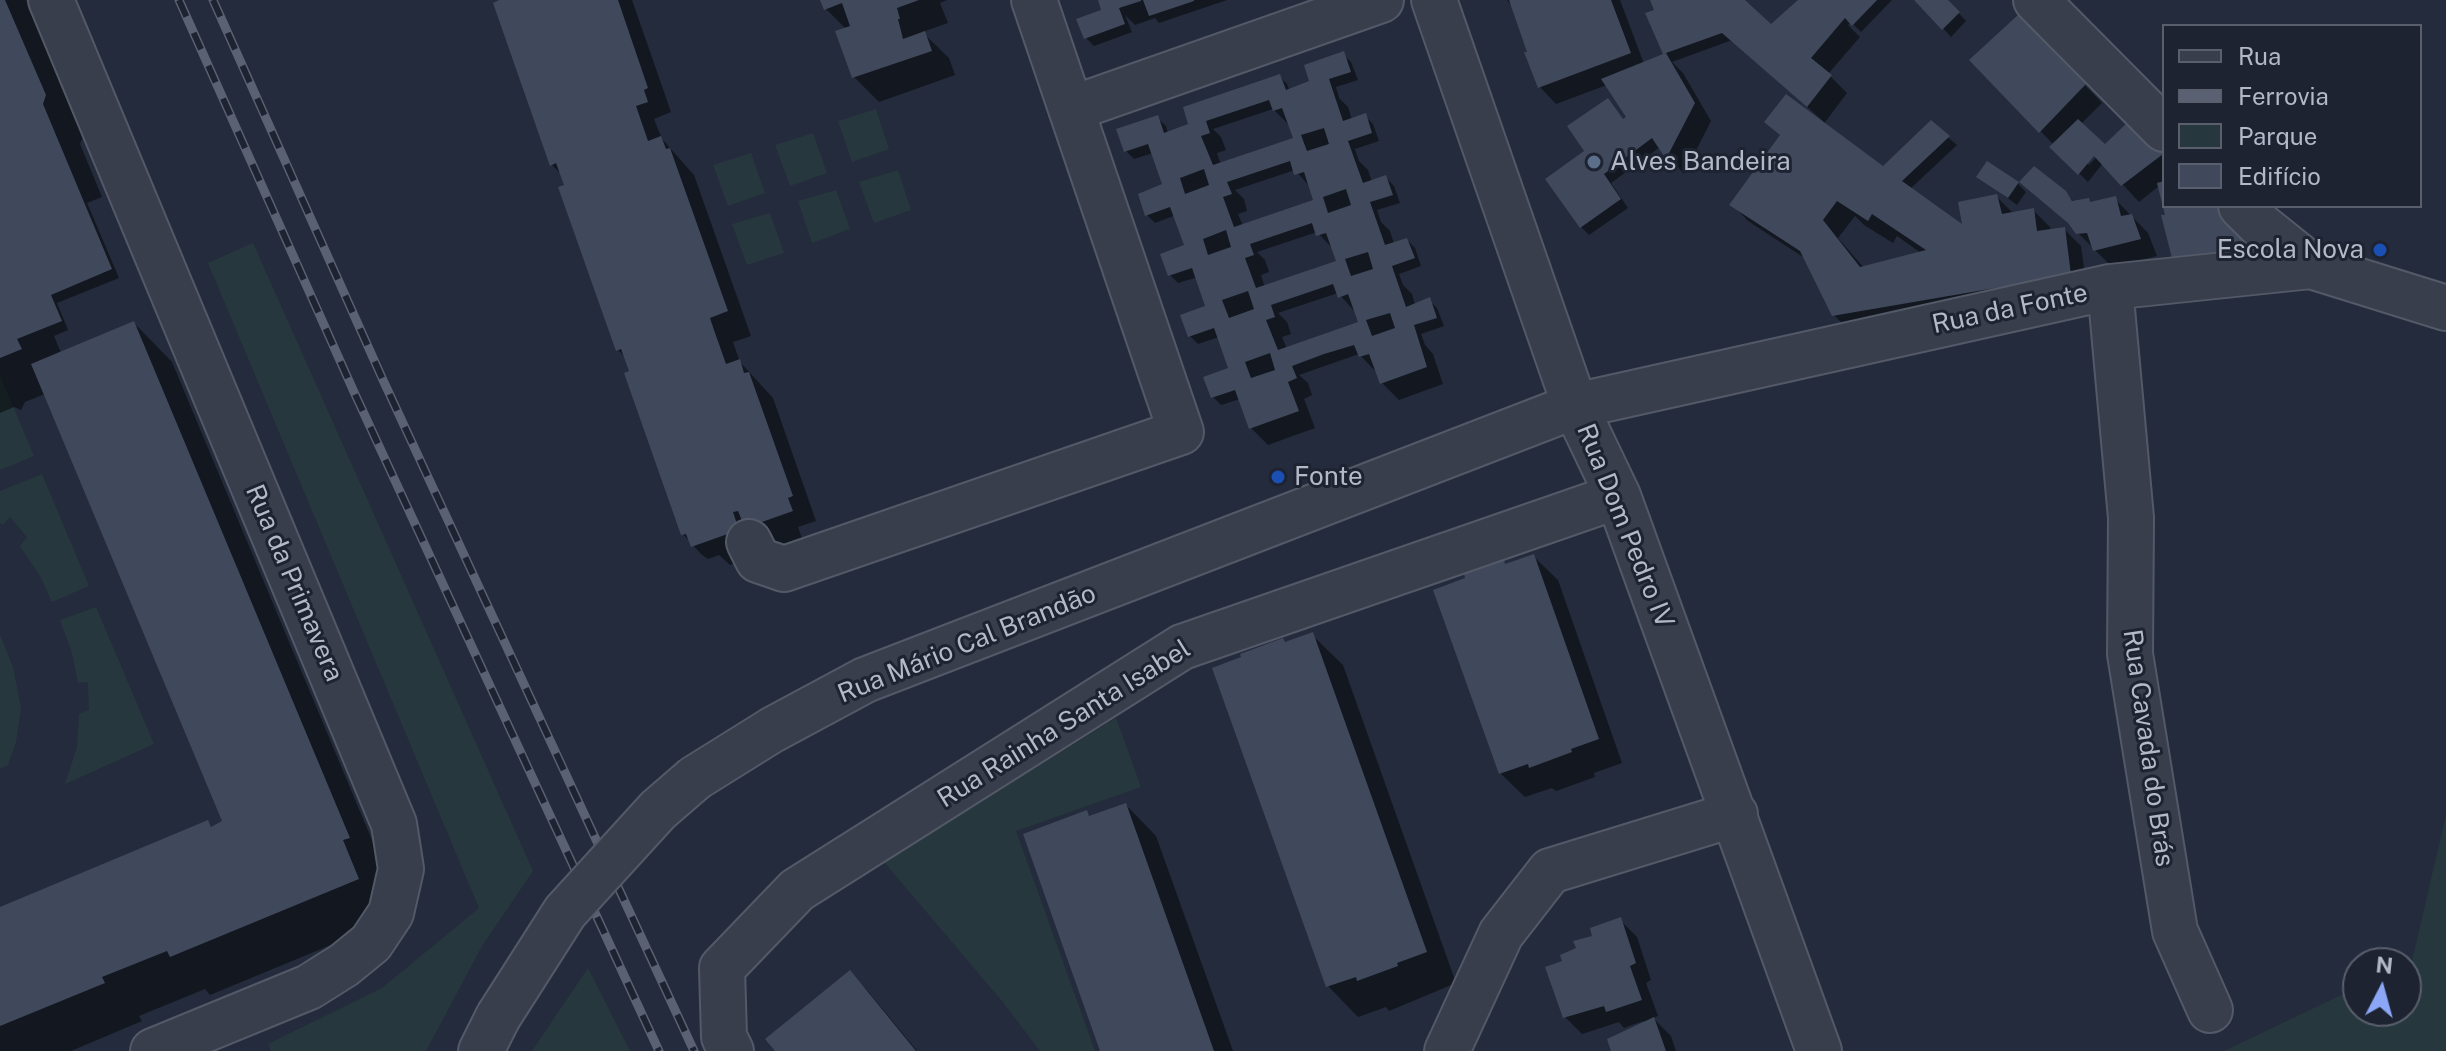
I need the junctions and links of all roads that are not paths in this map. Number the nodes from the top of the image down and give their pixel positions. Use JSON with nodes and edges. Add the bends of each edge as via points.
{"nodes":[{"id":1,"x":51,"y":0,"type":"edge"},
{"id":2,"x":1034,"y":0,"type":"edge"},
{"id":3,"x":1381,"y":0,"type":"edge"},
{"id":4,"x":1434,"y":0,"type":"edge"},
{"id":5,"x":2036,"y":0,"type":"edge"},
{"id":6,"x":1071,"y":109,"type":"junction"},
{"id":7,"x":2162,"y":127,"type":"edge"},
{"id":8,"x":2243,"y":208,"type":"edge"},
{"id":9,"x":2311,"y":266,"type":"junction"},
{"id":10,"x":2110,"y":287,"type":"junction"},
{"id":11,"x":2446,"y":308,"type":"edge"},
{"id":12,"x":1575,"y":406,"type":"junction"},
{"id":13,"x":1618,"y":496,"type":"junction"},
{"id":14,"x":749,"y":542,"type":"dead end"},
{"id":15,"x":1735,"y":814,"type":"junction"},
{"id":16,"x":2210,"y":1010,"type":"dead end"},
{"id":17,"x":490,"y":1034,"type":"edge"},
{"id":18,"x":153,"y":1051,"type":"edge"},
{"id":19,"x":731,"y":1051,"type":"edge"},
{"id":20,"x":1447,"y":1051,"type":"edge"},
{"id":21,"x":1819,"y":1051,"type":"edge"}],
"edges":[{"from":1,"to":18,"type":"street","name":"Rua da Primavera","via":[[394,824],[401,869],[391,913],[371,943],[344,965],[309,987]]},
{"from":2,"to":6,"type":"street"},
{"from":3,"to":6,"type":"street"},
{"from":4,"to":12,"type":"street","name":"Rua Dom Pedro IV"},
{"from":5,"to":7,"type":"street"},
{"from":6,"to":14,"type":"street","via":[[1181,432],[784,569],[758,560]]},
{"from":8,"to":9,"type":"street"},
{"from":9,"to":10,"type":"street","name":"Rua da Fonte"},
{"from":9,"to":11,"type":"street","name":"Rua da Fonte"},
{"from":10,"to":12,"type":"street","name":"Rua da Fonte"},
{"from":10,"to":16,"type":"street","name":"Rua Cavada do Brás","via":[[2131,518],[2130,654],[2175,931]]},
{"from":12,"to":13,"type":"street","name":"Rua Dom Pedro IV"},
{"from":12,"to":17,"type":"street","name":"Rua Mário Cal Brandão","bridge":true,"via":[[865,680],[772,730],[695,778],[658,810],[565,912]]},
{"from":13,"to":15,"type":"street","name":"Rua Dom Pedro IV"},
{"from":13,"to":19,"type":"street","name":"Rua Rainha Santa Isabel","via":[[1182,647],[797,890],[722,968],[724,1037]]},
{"from":15,"to":20,"type":"street","via":[[1550,871],[1501,934]]},
{"from":15,"to":21,"type":"street","name":"Rua Dom Pedro IV"}]}
